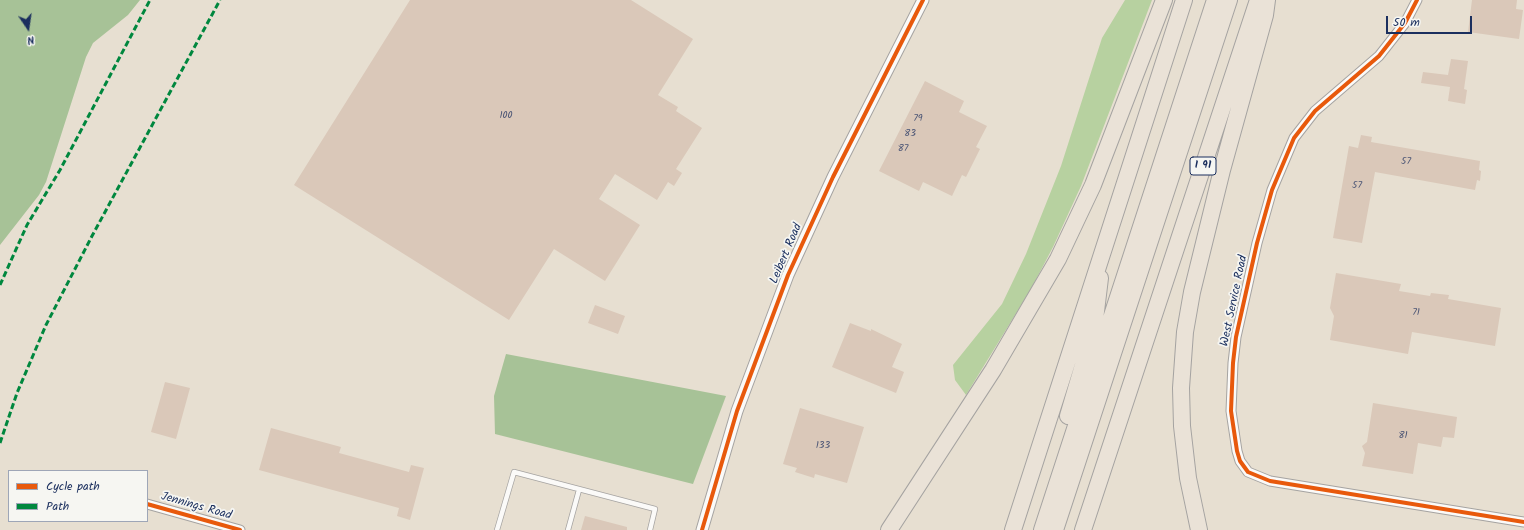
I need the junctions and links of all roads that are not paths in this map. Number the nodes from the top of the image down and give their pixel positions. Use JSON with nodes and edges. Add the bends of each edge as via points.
{"nodes":[{"id":1,"x":923,"y":0,"type":"edge"},
{"id":2,"x":1164,"y":0,"type":"edge"},
{"id":3,"x":1184,"y":0,"type":"edge"},
{"id":4,"x":1215,"y":0,"type":"edge"},
{"id":5,"x":1229,"y":0,"type":"edge"},
{"id":6,"x":1258,"y":0,"type":"edge"},
{"id":7,"x":1267,"y":0,"type":"edge"},
{"id":8,"x":1417,"y":0,"type":"edge"},
{"id":9,"x":1101,"y":254,"type":"junction"},
{"id":10,"x":579,"y":490,"type":"junction"},
{"id":11,"x":148,"y":504,"type":"edge"},
{"id":12,"x":1524,"y":522,"type":"edge"},
{"id":13,"x":240,"y":530,"type":"edge"},
{"id":14,"x":497,"y":530,"type":"edge"},
{"id":15,"x":568,"y":530,"type":"edge"},
{"id":16,"x":650,"y":530,"type":"edge"},
{"id":17,"x":702,"y":530,"type":"edge"},
{"id":18,"x":889,"y":530,"type":"edge"},
{"id":19,"x":1012,"y":530,"type":"edge"},
{"id":20,"x":1034,"y":530,"type":"edge"},
{"id":21,"x":1042,"y":530,"type":"edge"},
{"id":22,"x":1055,"y":530,"type":"edge"},
{"id":23,"x":1083,"y":530,"type":"edge"},
{"id":24,"x":1199,"y":530,"type":"edge"}],
"edges":[{"from":1,"to":17,"type":"street","name":"Leibert Road","via":[[836,171],[788,275],[737,411]]},
{"from":2,"to":18,"type":"highway","via":[[1093,185],[1058,259],[997,363]]},
{"from":3,"to":9,"type":"highway"},
{"from":4,"to":21,"type":"highway"},
{"from":5,"to":22,"type":"highway"},
{"from":6,"to":23,"type":"highway","number":"I 91"},
{"from":7,"to":24,"type":"highway","via":[[1222,170],[1192,292],[1185,332],[1181,388],[1182,426],[1188,478]]},
{"from":8,"to":12,"type":"street","name":"West Service Road","via":[[1405,23],[1379,56],[1315,112],[1294,138],[1272,190],[1257,243],[1232,363],[1231,411],[1237,451],[1248,472],[1270,481]]},
{"from":9,"to":19,"type":"highway"},
{"from":9,"to":20,"type":"highway","via":[[1099,297],[1094,328]]},
{"from":10,"to":14,"type":"lane","via":[[514,472]]},
{"from":10,"to":15,"type":"lane"},
{"from":10,"to":16,"type":"lane","via":[[656,509]]},
{"from":11,"to":13,"type":"street","name":"Jennings Road"}]}
